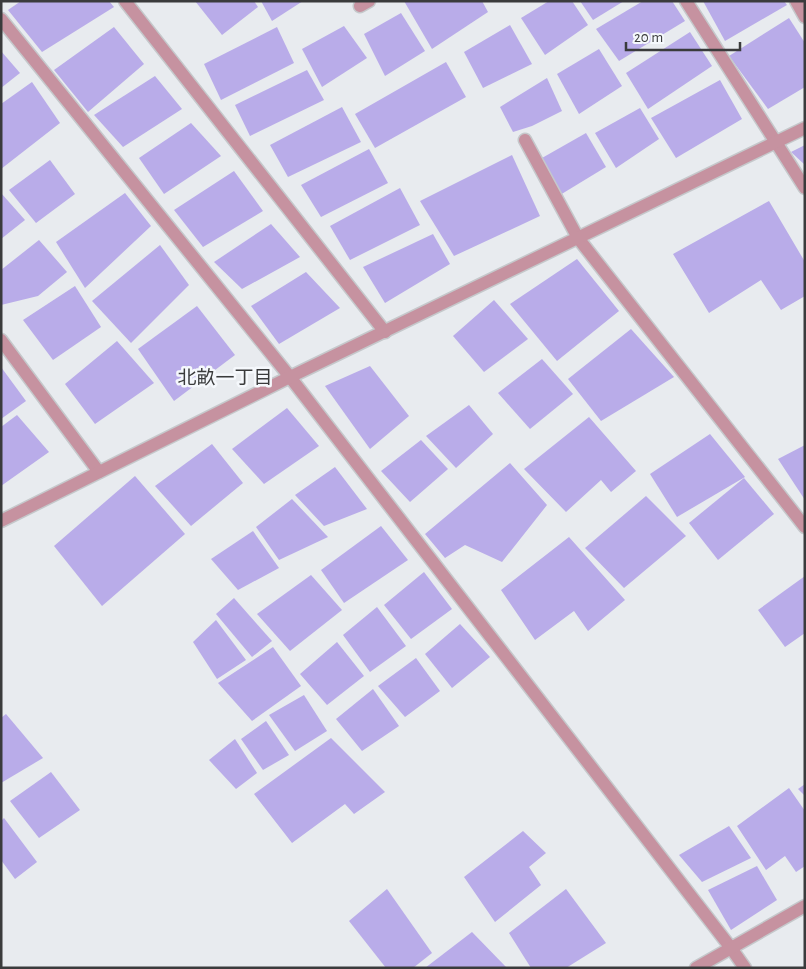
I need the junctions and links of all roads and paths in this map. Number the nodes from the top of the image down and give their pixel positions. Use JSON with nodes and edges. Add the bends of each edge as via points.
{"nodes":[{"id":1,"x":125,"y":1,"type":"edge"},
{"id":2,"x":686,"y":1,"type":"edge"},
{"id":3,"x":796,"y":1,"type":"edge"},
{"id":4,"x":805,"y":17,"type":"edge"},
{"id":5,"x":1,"y":19,"type":"edge"},
{"id":6,"x":805,"y":128,"type":"edge"},
{"id":7,"x":525,"y":140,"type":"dead end"},
{"id":8,"x":776,"y":143,"type":"junction"},
{"id":9,"x":805,"y":188,"type":"edge"},
{"id":10,"x":578,"y":238,"type":"junction"},
{"id":11,"x":385,"y":332,"type":"junction"},
{"id":12,"x":1,"y":340,"type":"edge"},
{"id":13,"x":290,"y":378,"type":"junction"},
{"id":14,"x":99,"y":472,"type":"junction"},
{"id":15,"x":1,"y":521,"type":"edge"},
{"id":16,"x":805,"y":527,"type":"edge"},
{"id":17,"x":805,"y":906,"type":"edge"},
{"id":18,"x":731,"y":948,"type":"junction"},
{"id":19,"x":696,"y":968,"type":"edge"},
{"id":20,"x":745,"y":968,"type":"edge"}],
"edges":[{"from":1,"to":11,"type":"street"},
{"from":2,"to":8,"type":"street"},
{"from":3,"to":4,"type":"street"},
{"from":5,"to":13,"type":"street"},
{"from":6,"to":8,"type":"street"},
{"from":7,"to":10,"type":"street"},
{"from":8,"to":9,"type":"street"},
{"from":8,"to":10,"type":"street"},
{"from":10,"to":11,"type":"street"},
{"from":10,"to":16,"type":"street"},
{"from":11,"to":13,"type":"street"},
{"from":12,"to":14,"type":"street"},
{"from":13,"to":14,"type":"street"},
{"from":13,"to":18,"type":"street"},
{"from":14,"to":15,"type":"street"},
{"from":17,"to":18,"type":"street"},
{"from":18,"to":19,"type":"street"},
{"from":18,"to":20,"type":"street"}]}
